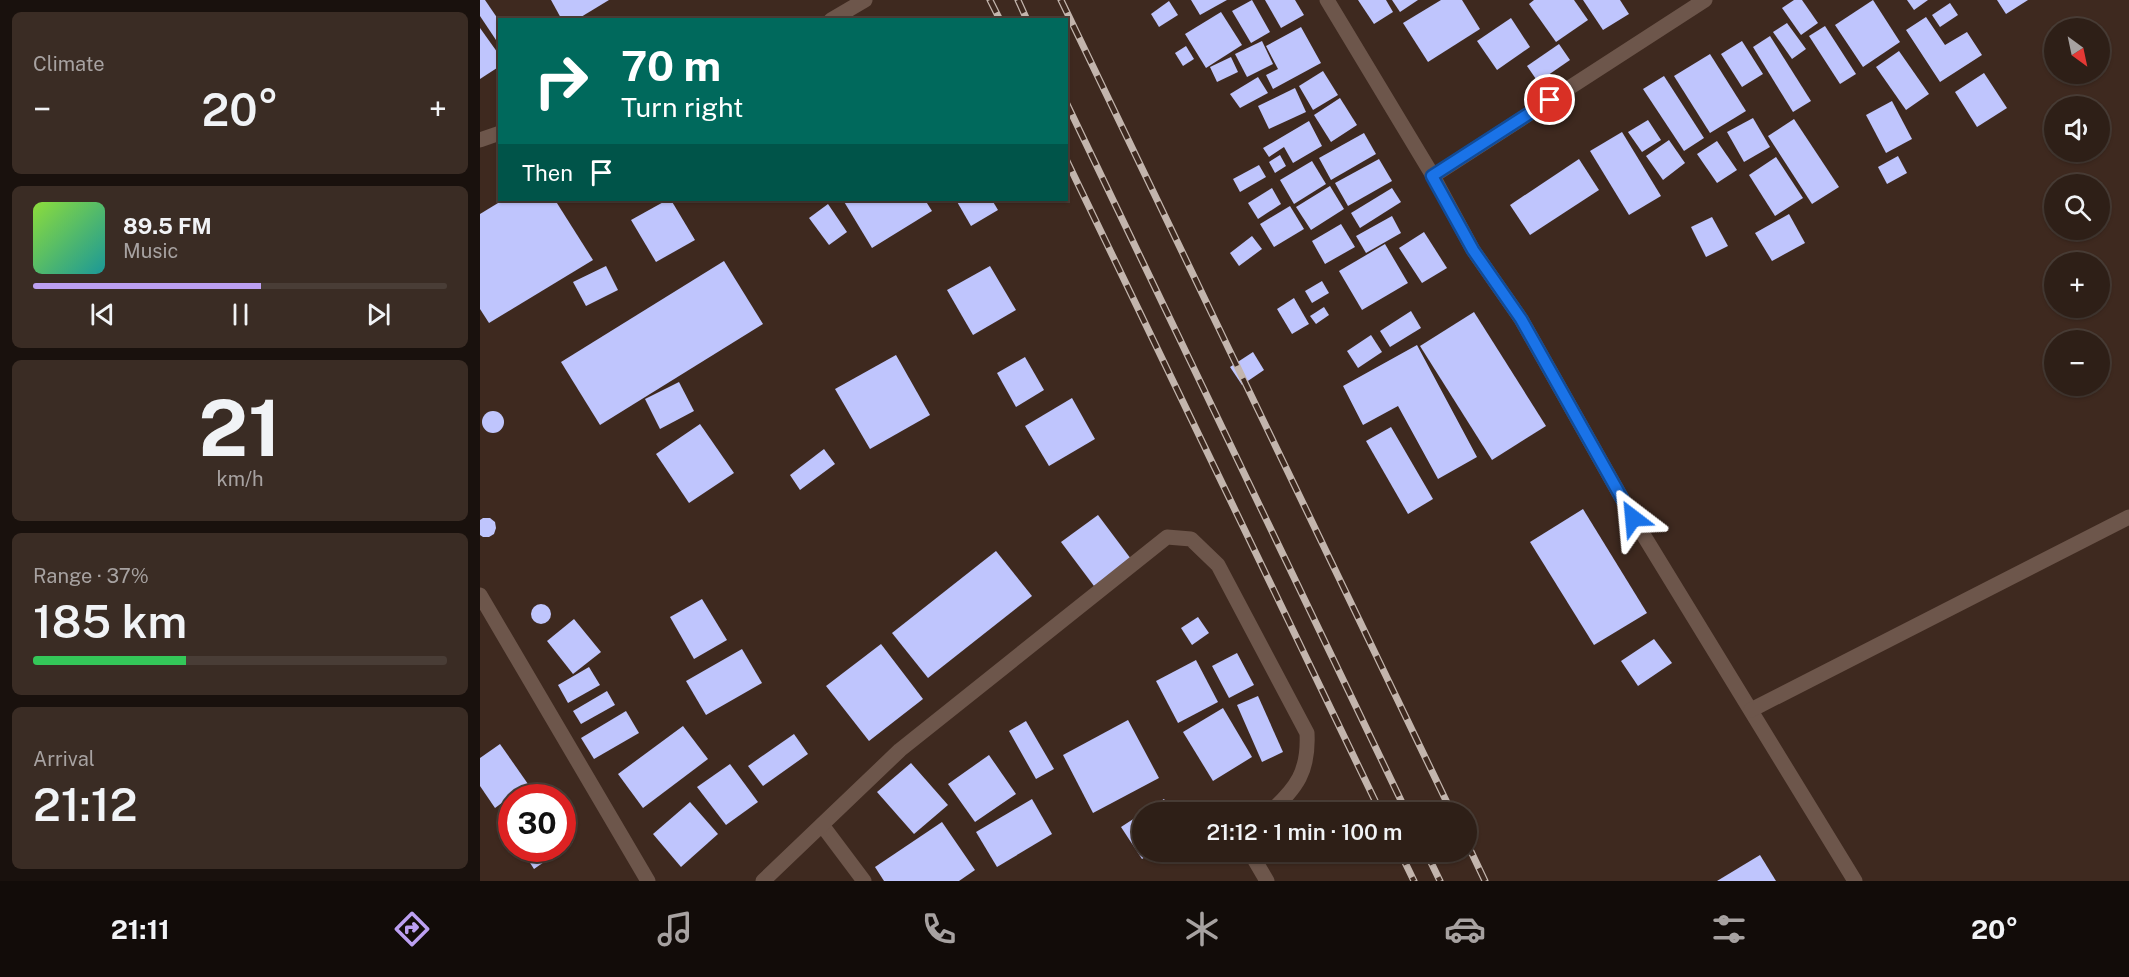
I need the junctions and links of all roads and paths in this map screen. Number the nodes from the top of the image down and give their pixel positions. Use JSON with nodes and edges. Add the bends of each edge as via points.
{"nodes":[{"id":1,"x":865,"y":0,"type":"edge"},
{"id":2,"x":1327,"y":0,"type":"edge"},
{"id":3,"x":1705,"y":0,"type":"edge"},
{"id":4,"x":834,"y":18,"type":"edge"},
{"id":5,"x":498,"y":134,"type":"edge"},
{"id":6,"x":480,"y":140,"type":"edge"},
{"id":7,"x":1432,"y":176,"type":"junction"},
{"id":8,"x":2129,"y":517,"type":"edge"},
{"id":9,"x":480,"y":595,"type":"edge"},
{"id":10,"x":1751,"y":710,"type":"junction"},
{"id":11,"x":1281,"y":802,"type":"edge"},
{"id":12,"x":822,"y":825,"type":"junction"},
{"id":13,"x":1256,"y":862,"type":"edge"},
{"id":14,"x":648,"y":881,"type":"edge"},
{"id":15,"x":763,"y":881,"type":"edge"},
{"id":16,"x":864,"y":881,"type":"edge"},
{"id":17,"x":1267,"y":881,"type":"edge"},
{"id":18,"x":1855,"y":881,"type":"edge"}],
"edges":[{"from":1,"to":4,"type":"street"},
{"from":2,"to":7,"type":"street"},
{"from":3,"to":7,"type":"street"},
{"from":5,"to":6,"type":"street"},
{"from":7,"to":10,"type":"street","via":[[1473,250],[1521,319],[1633,518]]},
{"from":8,"to":10,"type":"street"},
{"from":9,"to":14,"type":"street"},
{"from":10,"to":18,"type":"street"},
{"from":11,"to":12,"type":"street","via":[[1299,780],[1308,756],[1307,733],[1218,565],[1191,538],[1167,537],[900,750]]},
{"from":12,"to":15,"type":"street"},
{"from":12,"to":16,"type":"street"},
{"from":13,"to":17,"type":"street"}]}
